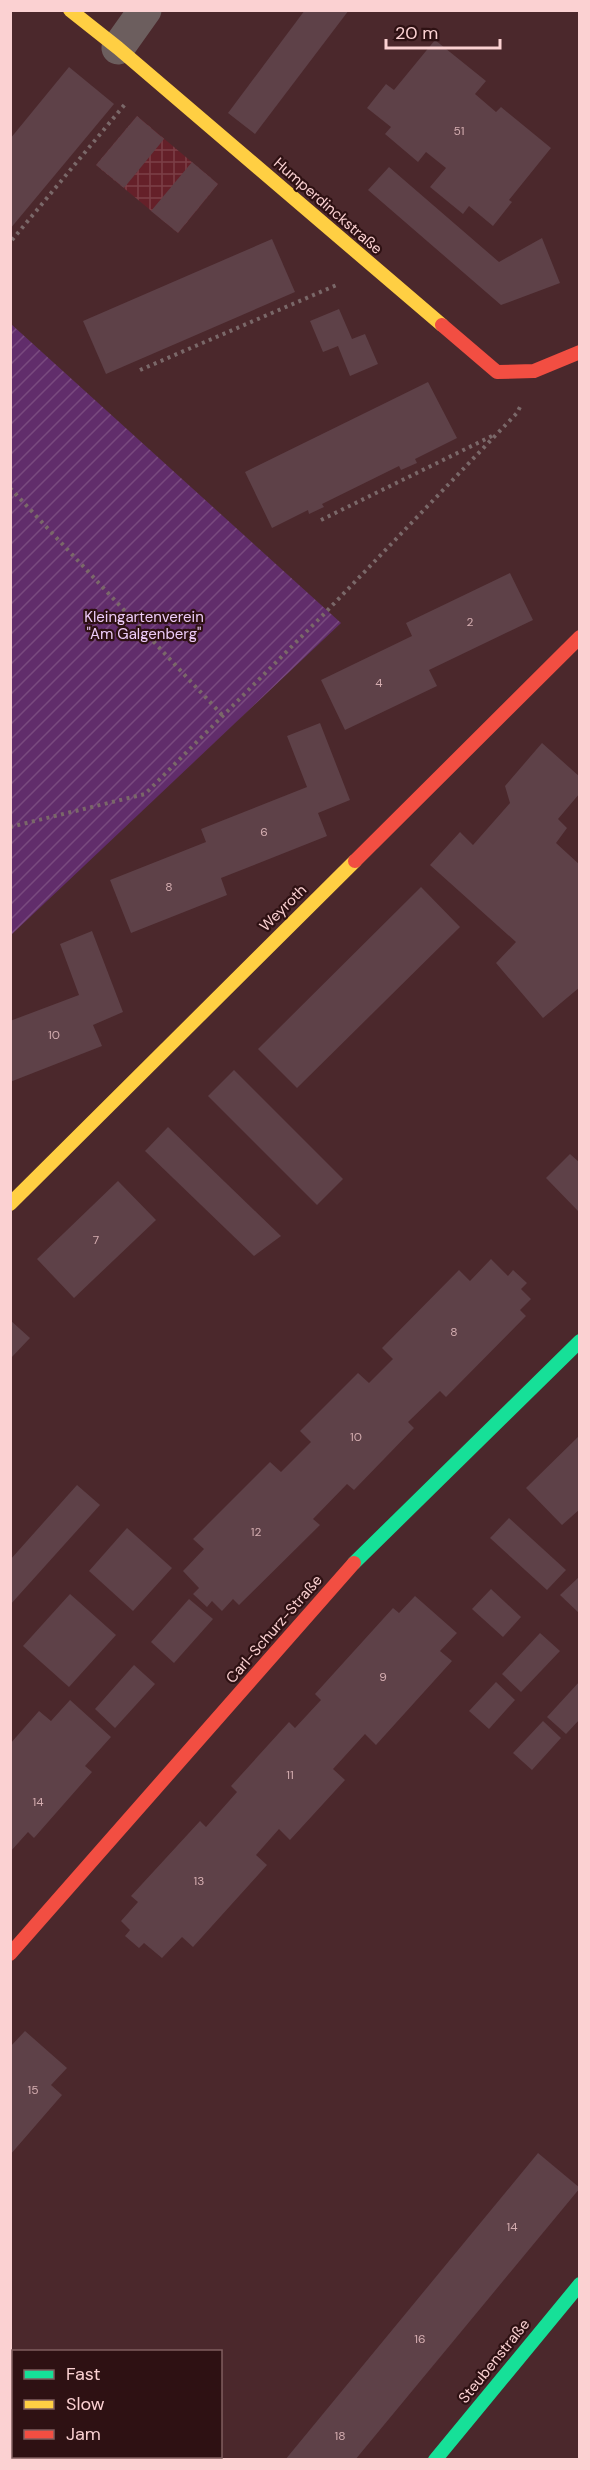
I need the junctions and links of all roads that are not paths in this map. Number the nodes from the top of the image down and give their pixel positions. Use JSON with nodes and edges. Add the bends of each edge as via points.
{"nodes":[{"id":1,"x":70,"y":10,"type":"edge"},
{"id":2,"x":145,"y":10,"type":"edge"},
{"id":3,"x":118,"y":48,"type":"junction"},
{"id":4,"x":579,"y":352,"type":"edge"},
{"id":5,"x":579,"y":637,"type":"edge"},
{"id":6,"x":10,"y":1204,"type":"edge"},
{"id":7,"x":579,"y":1341,"type":"edge"},
{"id":8,"x":10,"y":1954,"type":"edge"},
{"id":9,"x":579,"y":2284,"type":"edge"},
{"id":10,"x":435,"y":2460,"type":"edge"}],
"edges":[{"from":1,"to":3,"type":"street","name":"Humperdinckstraße"},
{"from":2,"to":3,"type":"street"},
{"from":3,"to":4,"type":"street","name":"Humperdinckstraße","via":[[497,372],[534,371]]},
{"from":5,"to":6,"type":"street","name":"Weyroth"},
{"from":7,"to":8,"type":"street","name":"Carl-Schurz-Straße","via":[[363,1553]]},
{"from":9,"to":10,"type":"street","name":"Steubenstraße"}]}
